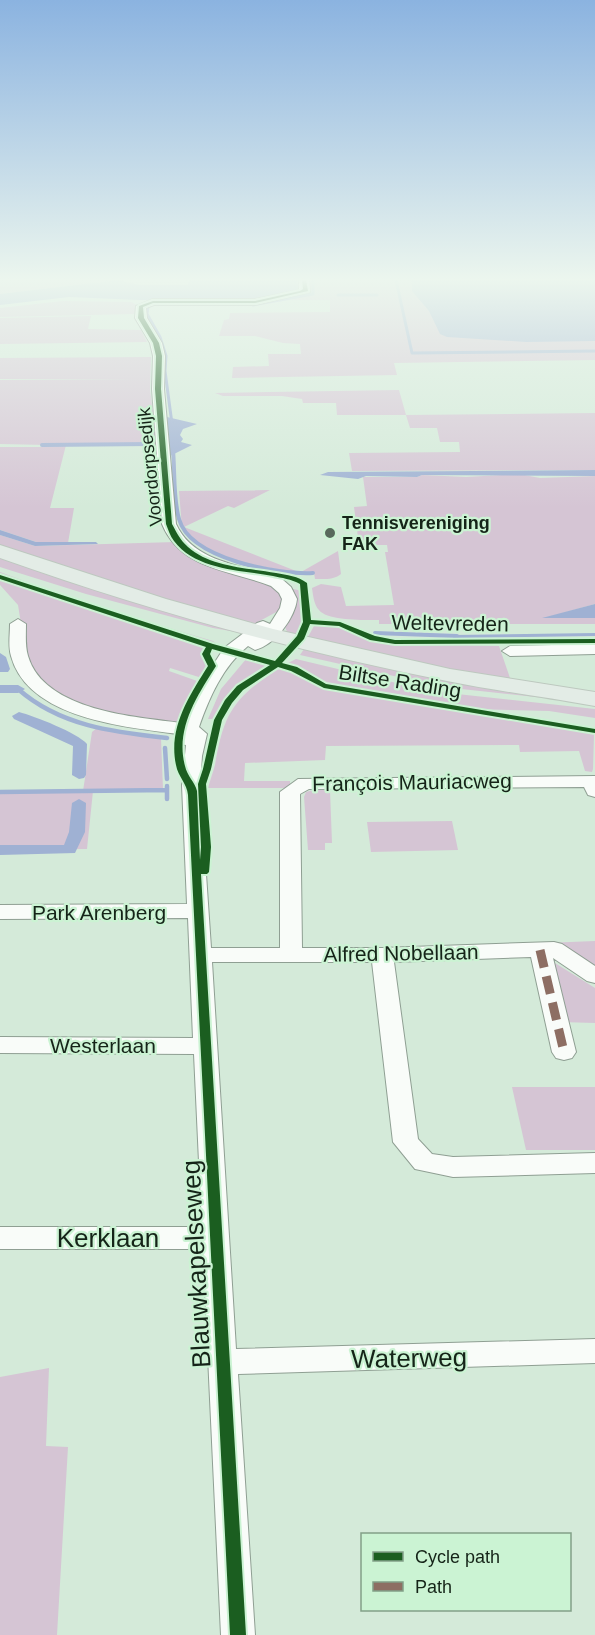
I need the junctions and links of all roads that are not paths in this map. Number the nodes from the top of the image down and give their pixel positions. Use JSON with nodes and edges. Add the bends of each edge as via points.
{"nodes":[{"id":1,"x":158,"y":356,"type":"edge"},
{"id":2,"x":0,"y":551,"type":"edge"},
{"id":3,"x":0,"y":569,"type":"edge"},
{"id":4,"x":18,"y":624,"type":"dead end"},
{"id":5,"x":256,"y":638,"type":"junction"},
{"id":6,"x":595,"y":649,"type":"edge"},
{"id":7,"x":510,"y":651,"type":"dead end"},
{"id":8,"x":595,"y":699,"type":"edge"},
{"id":9,"x":595,"y":706,"type":"edge"},
{"id":10,"x":184,"y":729,"type":"junction"},
{"id":11,"x":594,"y":786,"type":"edge"},
{"id":12,"x":199,"y":911,"type":"junction"},
{"id":13,"x":0,"y":912,"type":"edge"},
{"id":14,"x":540,"y":950,"type":"junction"},
{"id":15,"x":200,"y":955,"type":"junction"},
{"id":16,"x":291,"y":955,"type":"junction"},
{"id":17,"x":382,"y":955,"type":"junction"},
{"id":18,"x":595,"y":976,"type":"edge"},
{"id":19,"x":0,"y":1045,"type":"edge"},
{"id":20,"x":205,"y":1046,"type":"junction"},
{"id":21,"x":564,"y":1052,"type":"dead end"},
{"id":22,"x":595,"y":1164,"type":"edge"},
{"id":23,"x":0,"y":1238,"type":"edge"},
{"id":24,"x":217,"y":1238,"type":"junction"},
{"id":25,"x":595,"y":1352,"type":"edge"},
{"id":26,"x":222,"y":1362,"type":"junction"},
{"id":27,"x":238,"y":1635,"type":"edge"}],
"edges":[{"from":1,"to":5,"type":"street","name":"Voordorpsedijk","via":[[172,532],[197,555],[220,566],[272,580],[288,593],[288,613]]},
{"from":2,"to":5,"type":"main road","name":"Biltse Rading"},
{"from":3,"to":5,"type":"main road","name":"Biltse Rading","via":[[141,614]]},
{"from":4,"to":10,"type":"street","via":[[20,659],[26,671],[57,698],[100,716]]},
{"from":5,"to":8,"type":"main road","name":"Biltse Rading"},
{"from":5,"to":9,"type":"main road","name":"Biltse Rading","via":[[357,671],[440,689]]},
{"from":5,"to":10,"type":"street","name":"Blauwkapelseweg","via":[[230,652]]},
{"from":6,"to":7,"type":"street","name":"Weltevreden"},
{"from":10,"to":12,"type":"street","name":"Blauwkapelseweg","via":[[184,768],[191,785]]},
{"from":11,"to":16,"type":"street","name":"François Mauriacweg","via":[[305,783],[297,786],[290,792]]},
{"from":12,"to":13,"type":"street","name":"Park Arenberg"},
{"from":12,"to":15,"type":"street","name":"Blauwkapelseweg"},
{"from":14,"to":17,"type":"street","name":"Alfred Nobellaan"},
{"from":14,"to":18,"type":"street","name":"Alfred Nobellaan","via":[[554,950]]},
{"from":14,"to":21,"type":"street"},
{"from":15,"to":16,"type":"street","name":"Alfred Nobellaan"},
{"from":15,"to":20,"type":"street","name":"Blauwkapelseweg"},
{"from":16,"to":17,"type":"street","name":"Alfred Nobellaan"},
{"from":17,"to":22,"type":"street","via":[[406,1142],[424,1162],[453,1167]]},
{"from":19,"to":20,"type":"street","name":"Westerlaan"},
{"from":20,"to":24,"type":"street","name":"Blauwkapelseweg"},
{"from":23,"to":24,"type":"street","name":"Kerklaan"},
{"from":24,"to":26,"type":"street","name":"Blauwkapelseweg"},
{"from":25,"to":26,"type":"street","name":"Waterweg"},
{"from":26,"to":27,"type":"street","name":"Blauwkapelseweg"}]}
